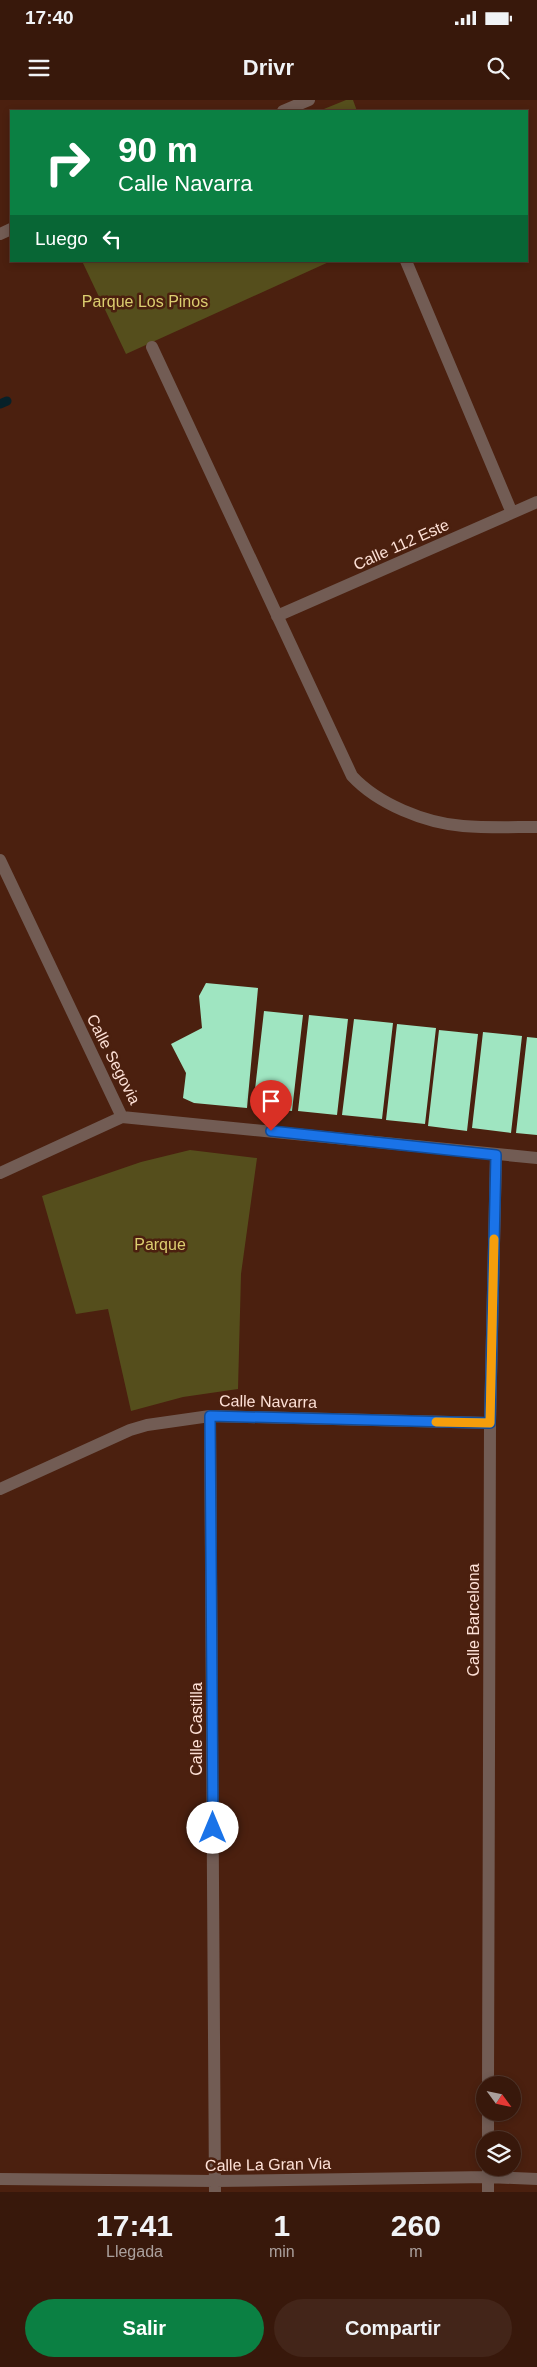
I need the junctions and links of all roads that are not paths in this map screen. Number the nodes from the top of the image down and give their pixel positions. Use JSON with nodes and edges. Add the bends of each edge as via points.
{"nodes":[{"id":1,"x":302,"y":101,"type":"edge"},
{"id":2,"x":285,"y":110,"type":"edge"},
{"id":3,"x":406,"y":262,"type":"edge"},
{"id":4,"x":152,"y":347,"type":"dead end"},
{"id":5,"x":537,"y":502,"type":"edge"},
{"id":6,"x":512,"y":513,"type":"junction"},
{"id":7,"x":277,"y":616,"type":"junction"},
{"id":8,"x":537,"y":827,"type":"edge"},
{"id":9,"x":1,"y":866,"type":"edge"},
{"id":10,"x":122,"y":1117,"type":"junction"},
{"id":11,"x":496,"y":1155,"type":"junction"},
{"id":12,"x":537,"y":1158,"type":"edge"},
{"id":13,"x":0,"y":1173,"type":"edge"},
{"id":14,"x":210,"y":1416,"type":"junction"},
{"id":15,"x":490,"y":1423,"type":"junction"},
{"id":16,"x":0,"y":1489,"type":"edge"},
{"id":17,"x":488,"y":2076,"type":"edge"},
{"id":18,"x":476,"y":2173,"type":"edge"},
{"id":19,"x":488,"y":2176,"type":"edge"},
{"id":20,"x":516,"y":2176,"type":"edge"},
{"id":21,"x":537,"y":2179,"type":"edge"},
{"id":22,"x":0,"y":2180,"type":"edge"},
{"id":23,"x":215,"y":2186,"type":"edge"},
{"id":24,"x":488,"y":2192,"type":"edge"}],
"edges":[{"from":1,"to":2,"type":"street"},
{"from":3,"to":6,"type":"street"},
{"from":4,"to":7,"type":"street"},
{"from":5,"to":6,"type":"street","name":"Calle 112 Este"},
{"from":6,"to":7,"type":"street","name":"Calle 112 Este"},
{"from":7,"to":8,"type":"street","via":[[352,776],[373,795],[437,822],[462,826]]},
{"from":9,"to":10,"type":"street","name":"Calle Segovia"},
{"from":10,"to":11,"type":"street","name":"Calle Segovia"},
{"from":10,"to":13,"type":"street"},
{"from":11,"to":12,"type":"street","name":"Calle Segovia"},
{"from":11,"to":15,"type":"street","name":"Calle Barcelona"},
{"from":14,"to":15,"type":"street","name":"Calle Navarra"},
{"from":14,"to":16,"type":"street","name":"Calle Navarra","via":[[130,1430]]},
{"from":14,"to":23,"type":"street","name":"Calle Castilla"},
{"from":15,"to":17,"type":"street","name":"Calle Barcelona"},
{"from":18,"to":23,"type":"street","name":"Calle La Gran Via"},
{"from":19,"to":24,"type":"street"},
{"from":20,"to":21,"type":"street","name":"Calle La Gran Via"},
{"from":22,"to":23,"type":"street","name":"Calle La Gran Via"}]}
